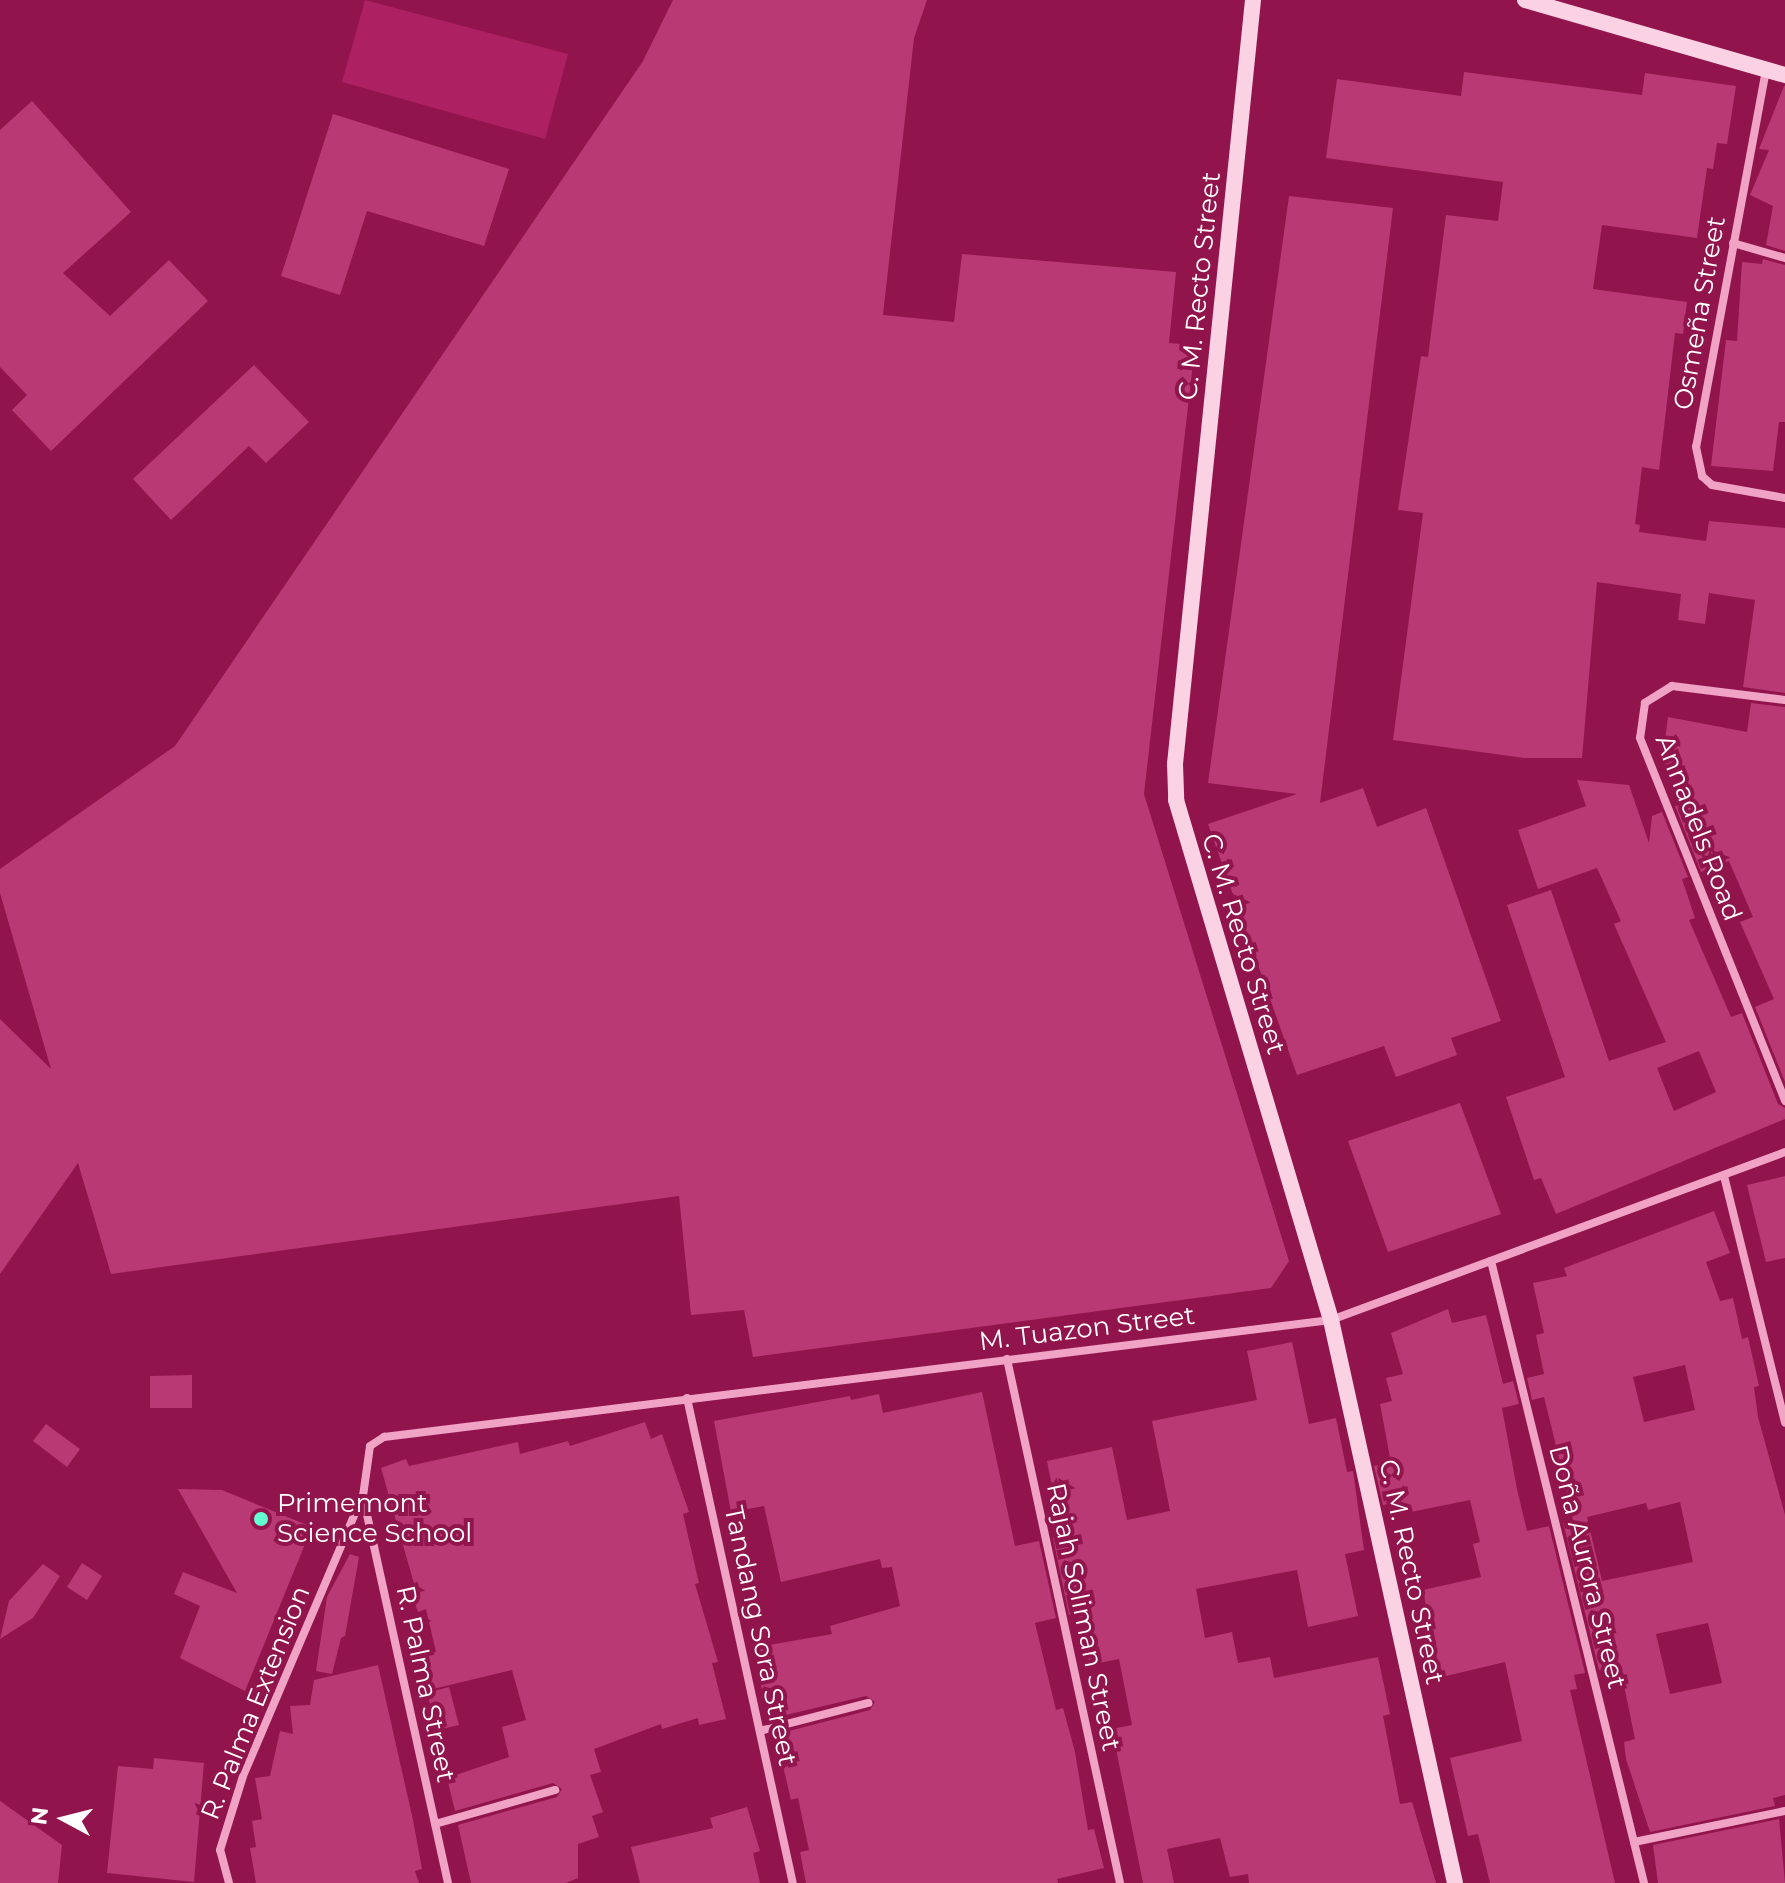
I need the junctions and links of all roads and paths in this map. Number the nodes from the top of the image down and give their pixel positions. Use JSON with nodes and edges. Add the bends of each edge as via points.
{"nodes":[{"id":1,"x":1253,"y":0,"type":"edge"},
{"id":2,"x":1525,"y":0,"type":"edge"},
{"id":3,"x":1766,"y":70,"type":"junction"},
{"id":4,"x":1785,"y":75,"type":"edge"},
{"id":5,"x":1733,"y":243,"type":"junction"},
{"id":6,"x":1785,"y":258,"type":"edge"},
{"id":7,"x":1785,"y":498,"type":"edge"},
{"id":8,"x":1785,"y":700,"type":"edge"},
{"id":9,"x":1785,"y":1101,"type":"edge"},
{"id":10,"x":1785,"y":1152,"type":"edge"},
{"id":11,"x":1724,"y":1176,"type":"junction"},
{"id":12,"x":1491,"y":1261,"type":"junction"},
{"id":13,"x":1331,"y":1320,"type":"junction"},
{"id":14,"x":1007,"y":1359,"type":"junction"},
{"id":15,"x":687,"y":1398,"type":"junction"},
{"id":16,"x":1785,"y":1423,"type":"edge"},
{"id":17,"x":370,"y":1446,"type":"joint"},
{"id":18,"x":363,"y":1496,"type":"junction"},
{"id":19,"x":868,"y":1703,"type":"dead end"},
{"id":20,"x":760,"y":1731,"type":"junction"},
{"id":21,"x":555,"y":1790,"type":"dead end"},
{"id":22,"x":1785,"y":1811,"type":"edge"},
{"id":23,"x":435,"y":1824,"type":"junction"},
{"id":24,"x":1634,"y":1842,"type":"junction"},
{"id":25,"x":229,"y":1883,"type":"edge"},
{"id":26,"x":448,"y":1883,"type":"edge"},
{"id":27,"x":793,"y":1883,"type":"edge"},
{"id":28,"x":1120,"y":1883,"type":"edge"},
{"id":29,"x":1455,"y":1883,"type":"edge"},
{"id":30,"x":1644,"y":1883,"type":"edge"}],
"edges":[{"from":1,"to":13,"type":"street","name":"C. M. Recto Street","via":[[1175,764],[1176,800]]},
{"from":2,"to":3,"type":"street"},
{"from":3,"to":4,"type":"street"},
{"from":3,"to":5,"type":"street","name":"Osmeña Street"},
{"from":5,"to":6,"type":"street"},
{"from":5,"to":7,"type":"street","name":"Osmeña Street","via":[[1697,463],[1712,485]]},
{"from":8,"to":9,"type":"street","name":"Annadels Road","via":[[1672,686],[1645,703],[1640,738]]},
{"from":10,"to":11,"type":"street","name":"M. Tuazon Street"},
{"from":11,"to":12,"type":"street","name":"M. Tuazon Street"},
{"from":11,"to":16,"type":"street"},
{"from":12,"to":13,"type":"street","name":"M. Tuazon Street"},
{"from":12,"to":24,"type":"street","name":"Doña Aurora Street"},
{"from":13,"to":14,"type":"street","name":"M. Tuazon Street"},
{"from":13,"to":29,"type":"street","name":"C. M. Recto Street"},
{"from":14,"to":15,"type":"street","name":"M. Tuazon Street"},
{"from":14,"to":28,"type":"street","name":"Rajah Soliman Street"},
{"from":15,"to":17,"type":"street","name":"M. Tuazon Street","via":[[384,1437]]},
{"from":15,"to":20,"type":"street","name":"Tandang Sora Street"},
{"from":17,"to":18,"type":"street","name":"R. Palma Street"},
{"from":18,"to":23,"type":"street","name":"R. Palma Street"},
{"from":18,"to":25,"type":"street","name":"R. Palma Extension","via":[[243,1776],[220,1850]]},
{"from":19,"to":20,"type":"street"},
{"from":20,"to":27,"type":"street","name":"Tandang Sora Street"},
{"from":21,"to":23,"type":"street"},
{"from":22,"to":24,"type":"street"},
{"from":23,"to":26,"type":"street","name":"R. Palma Street"},
{"from":24,"to":30,"type":"street","name":"Doña Aurora Street"}]}
